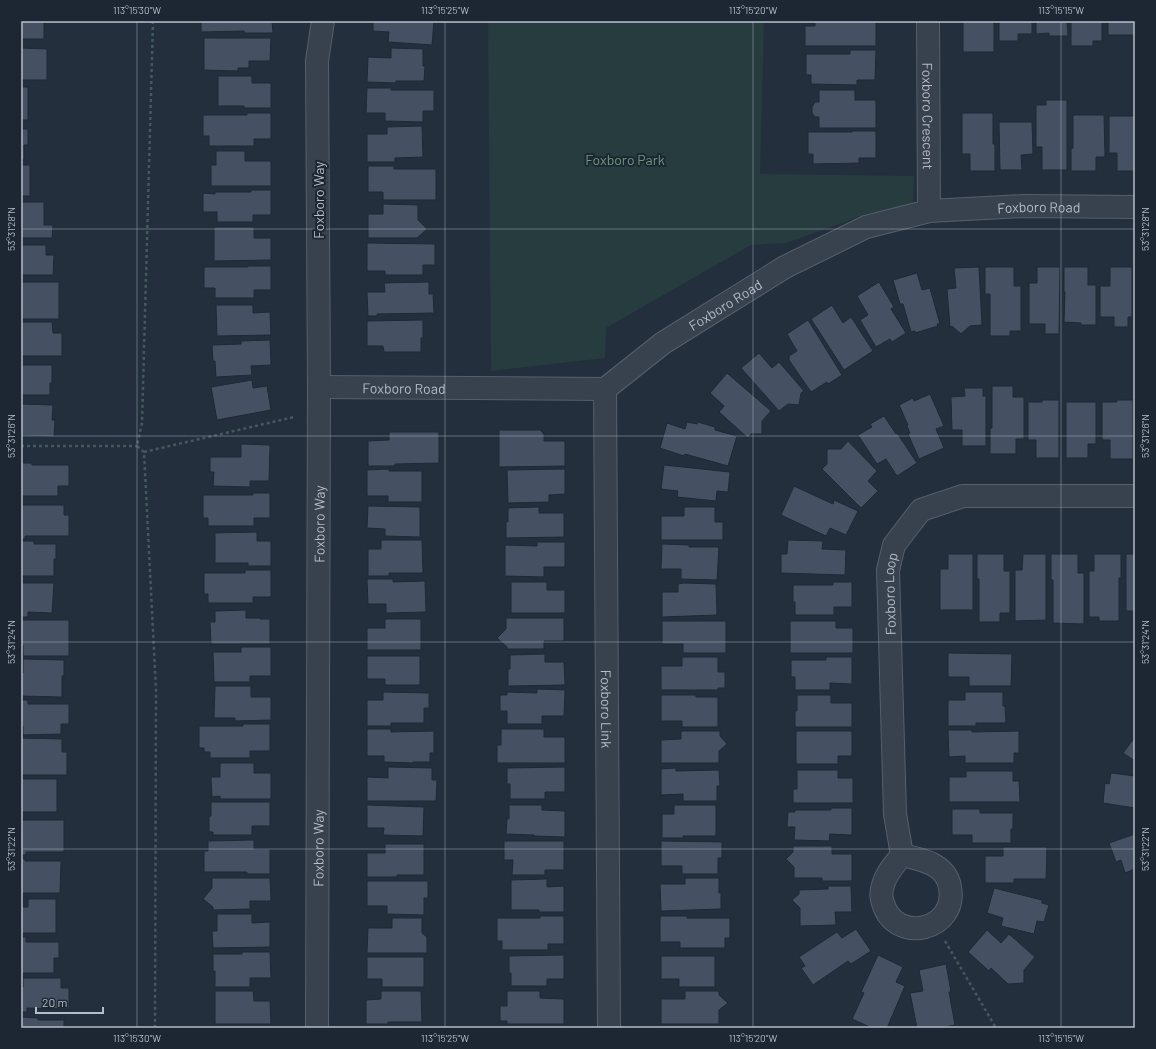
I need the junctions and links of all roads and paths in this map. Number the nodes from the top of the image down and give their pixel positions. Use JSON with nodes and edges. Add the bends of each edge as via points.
{"nodes":[{"id":1,"x":153,"y":21,"type":"edge"},
{"id":2,"x":322,"y":21,"type":"edge"},
{"id":3,"x":928,"y":21,"type":"edge"},
{"id":4,"x":1135,"y":207,"type":"edge"},
{"id":5,"x":929,"y":211,"type":"junction"},
{"id":6,"x":319,"y":386,"type":"junction"},
{"id":7,"x":605,"y":389,"type":"junction"},
{"id":8,"x":294,"y":417,"type":"dead end"},
{"id":9,"x":21,"y":446,"type":"edge"},
{"id":10,"x":137,"y":446,"type":"junction"},
{"id":11,"x":144,"y":452,"type":"junction"},
{"id":12,"x":1135,"y":496,"type":"edge"},
{"id":13,"x":902,"y":855,"type":"junction"},
{"id":14,"x":934,"y":924,"type":"junction"},
{"id":15,"x":155,"y":1028,"type":"edge"},
{"id":16,"x":317,"y":1028,"type":"edge"},
{"id":17,"x":609,"y":1028,"type":"edge"},
{"id":18,"x":996,"y":1028,"type":"edge"}],
"edges":[{"from":1,"to":10,"type":"path","via":[[142,423]]},
{"from":2,"to":6,"type":"street","name":"Foxboro Way","via":[[317,61]]},
{"from":3,"to":5,"type":"street","name":"Foxboro Crescent"},
{"from":4,"to":5,"type":"street","name":"Foxboro Road","via":[[1024,206]]},
{"from":5,"to":7,"type":"street","name":"Foxboro Road","via":[[866,226],[786,267],[663,343]]},
{"from":6,"to":7,"type":"street","name":"Foxboro Road"},
{"from":6,"to":16,"type":"street","name":"Foxboro Way"},
{"from":7,"to":17,"type":"street","name":"Foxboro Link"},
{"from":8,"to":11,"type":"path"},
{"from":9,"to":10,"type":"path"},
{"from":10,"to":11,"type":"path"},
{"from":11,"to":15,"type":"path","via":[[156,690]]},
{"from":12,"to":13,"type":"street","name":"Foxboro Loop","via":[[963,496],[921,510],[894,545],[888,570],[895,814]]},
{"from":13,"to":14,"type":"street","via":[[927,861],[945,875],[951,896],[943,916]]},
{"from":13,"to":14,"type":"street","via":[[882,886],[885,909],[896,922],[912,929]]},
{"from":14,"to":18,"type":"path"}]}
